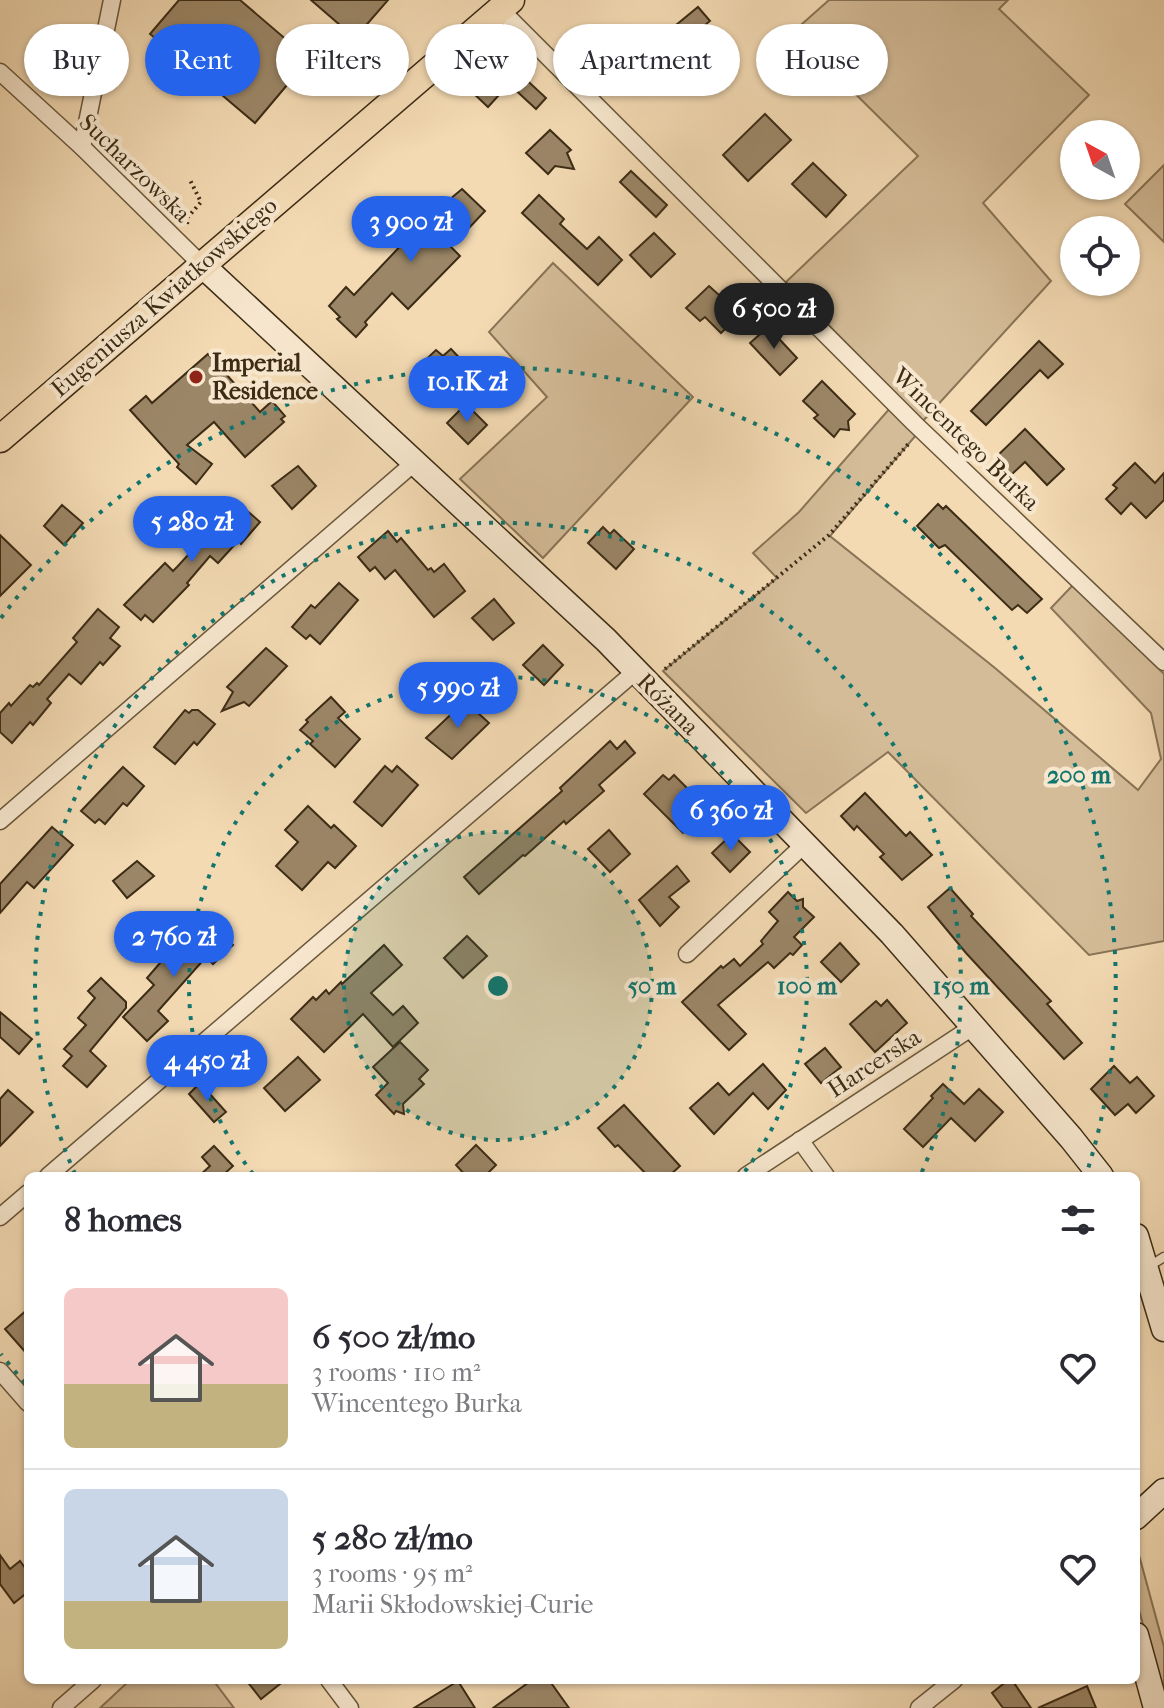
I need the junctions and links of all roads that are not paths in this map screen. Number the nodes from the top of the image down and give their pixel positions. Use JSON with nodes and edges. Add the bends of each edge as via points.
{"nodes":[{"id":1,"x":112,"y":0,"type":"edge"},
{"id":2,"x":506,"y":5,"type":"edge"},
{"id":3,"x":0,"y":72,"type":"edge"},
{"id":4,"x":82,"y":147,"type":"junction"},
{"id":5,"x":202,"y":265,"type":"junction"},
{"id":6,"x":0,"y":439,"type":"edge"},
{"id":7,"x":414,"y":463,"type":"junction"},
{"id":8,"x":1164,"y":662,"type":"edge"},
{"id":9,"x":646,"y":673,"type":"junction"},
{"id":10,"x":0,"y":821,"type":"edge"},
{"id":11,"x":806,"y":843,"type":"junction"},
{"id":12,"x":687,"y":954,"type":"dead end"},
{"id":13,"x":974,"y":1026,"type":"junction"},
{"id":14,"x":800,"y":1140,"type":"junction"},
{"id":15,"x":53,"y":1172,"type":"edge"},
{"id":16,"x":752,"y":1172,"type":"edge"},
{"id":17,"x":823,"y":1172,"type":"edge"},
{"id":18,"x":1098,"y":1172,"type":"edge"},
{"id":19,"x":24,"y":1196,"type":"edge"},
{"id":20,"x":0,"y":1217,"type":"edge"},
{"id":21,"x":1140,"y":1246,"type":"edge"},
{"id":22,"x":1149,"y":1267,"type":"edge"},
{"id":23,"x":1164,"y":1329,"type":"edge"},
{"id":24,"x":0,"y":1371,"type":"edge"},
{"id":25,"x":24,"y":1398,"type":"edge"},
{"id":26,"x":1164,"y":1491,"type":"edge"},
{"id":27,"x":1140,"y":1513,"type":"edge"},
{"id":28,"x":1140,"y":1650,"type":"edge"},
{"id":29,"x":88,"y":1684,"type":"edge"},
{"id":30,"x":332,"y":1684,"type":"edge"},
{"id":31,"x":949,"y":1684,"type":"edge"},
{"id":32,"x":61,"y":1708,"type":"edge"},
{"id":33,"x":350,"y":1708,"type":"edge"},
{"id":34,"x":919,"y":1708,"type":"edge"},
{"id":35,"x":1156,"y":1708,"type":"edge"}],
"edges":[{"from":1,"to":4,"type":"street"},
{"from":2,"to":5,"type":"main road","name":"Eugeniusza Kwiatkowskiego"},
{"from":2,"to":8,"type":"street","name":"Wincentego Burka","via":[[922,431]]},
{"from":3,"to":4,"type":"street","name":"Sucharzowska"},
{"from":4,"to":5,"type":"street","name":"Sucharzowska"},
{"from":5,"to":6,"type":"main road","name":"Eugeniusza Kwiatkowskiego"},
{"from":5,"to":7,"type":"street","name":"Różana"},
{"from":7,"to":9,"type":"street","name":"Różana"},
{"from":7,"to":10,"type":"street"},
{"from":9,"to":11,"type":"street","name":"Różana"},
{"from":9,"to":15,"type":"street"},
{"from":11,"to":12,"type":"street"},
{"from":11,"to":13,"type":"street","name":"Różana"},
{"from":13,"to":14,"type":"street","name":"Harcerska"},
{"from":13,"to":18,"type":"street","name":"Różana"},
{"from":14,"to":16,"type":"street","name":"Harcerska"},
{"from":14,"to":17,"type":"street"},
{"from":19,"to":20,"type":"street"},
{"from":21,"to":22,"type":"street"},
{"from":22,"to":23,"type":"street"},
{"from":24,"to":25,"type":"street"},
{"from":26,"to":27,"type":"street"},
{"from":28,"to":35,"type":"street"},
{"from":29,"to":32,"type":"street"},
{"from":30,"to":33,"type":"street"},
{"from":31,"to":34,"type":"street"}]}
